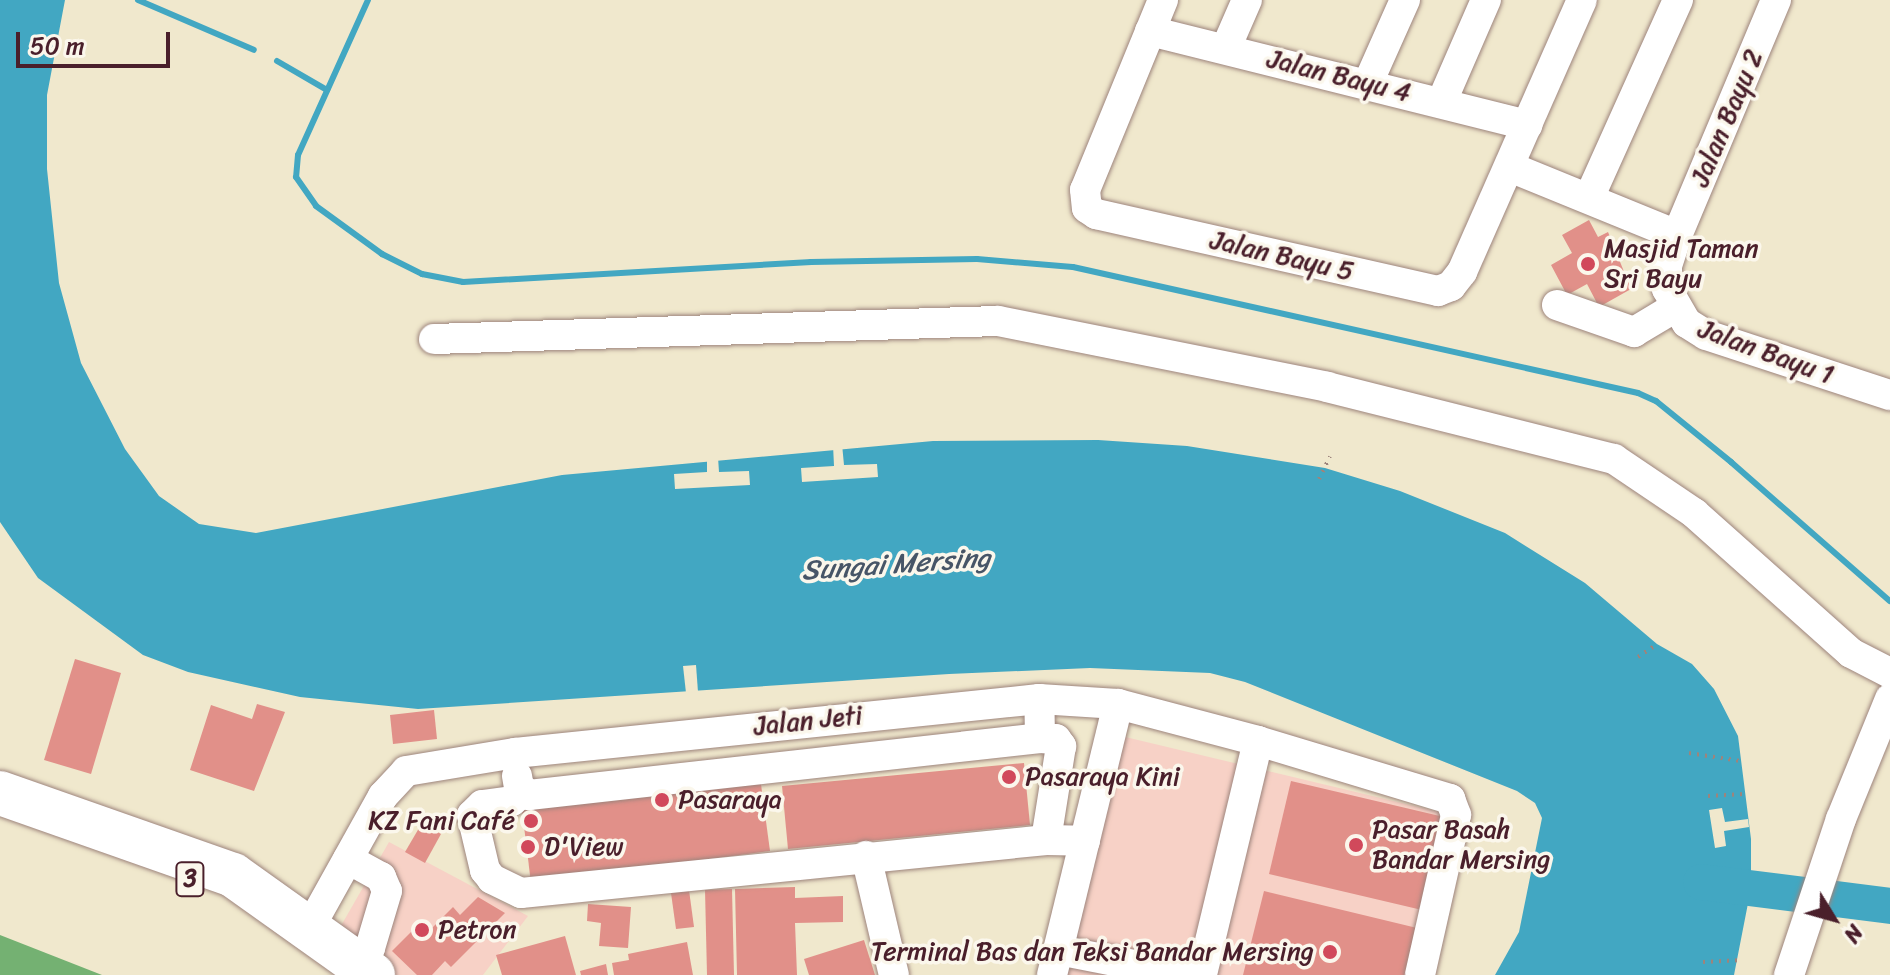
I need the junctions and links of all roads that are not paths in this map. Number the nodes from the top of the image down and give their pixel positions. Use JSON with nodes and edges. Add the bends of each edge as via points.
{"nodes":[{"id":1,"x":1163,"y":0,"type":"edge"},
{"id":2,"x":1247,"y":0,"type":"edge"},
{"id":3,"x":1405,"y":0,"type":"edge"},
{"id":4,"x":1486,"y":0,"type":"edge"},
{"id":5,"x":1582,"y":0,"type":"edge"},
{"id":6,"x":1678,"y":0,"type":"edge"},
{"id":7,"x":1776,"y":0,"type":"edge"},
{"id":8,"x":1150,"y":31,"type":"junction"},
{"id":9,"x":1226,"y":48,"type":"junction"},
{"id":10,"x":1368,"y":83,"type":"junction"},
{"id":11,"x":1442,"y":101,"type":"junction"},
{"id":12,"x":1527,"y":125,"type":"junction"},
{"id":13,"x":1510,"y":167,"type":"junction"},
{"id":14,"x":1589,"y":198,"type":"junction"},
{"id":15,"x":1677,"y":235,"type":"junction"},
{"id":16,"x":1557,"y":305,"type":"dead end"},
{"id":17,"x":1674,"y":308,"type":"junction"},
{"id":18,"x":434,"y":339,"type":"dead end"},
{"id":19,"x":1890,"y":395,"type":"edge"},
{"id":20,"x":1890,"y":673,"type":"edge"},
{"id":21,"x":1039,"y":699,"type":"junction"},
{"id":22,"x":1890,"y":699,"type":"edge"},
{"id":23,"x":1118,"y":704,"type":"junction"},
{"id":24,"x":1040,"y":738,"type":"junction"},
{"id":25,"x":1258,"y":741,"type":"junction"},
{"id":26,"x":515,"y":753,"type":"junction"},
{"id":27,"x":522,"y":792,"type":"junction"},
{"id":28,"x":0,"y":793,"type":"edge"},
{"id":29,"x":0,"y":816,"type":"edge"},
{"id":30,"x":1046,"y":840,"type":"junction"},
{"id":31,"x":1085,"y":841,"type":"junction"},
{"id":32,"x":866,"y":856,"type":"junction"},
{"id":33,"x":348,"y":859,"type":"junction"},
{"id":34,"x":310,"y":927,"type":"junction"},
{"id":35,"x":1055,"y":963,"type":"edge"},
{"id":36,"x":1104,"y":967,"type":"edge"},
{"id":37,"x":1791,"y":968,"type":"edge"},
{"id":38,"x":358,"y":971,"type":"edge"},
{"id":39,"x":894,"y":975,"type":"edge"},
{"id":40,"x":1185,"y":975,"type":"edge"},
{"id":41,"x":1202,"y":975,"type":"edge"},
{"id":42,"x":1420,"y":975,"type":"edge"}],
"edges":[{"from":1,"to":8,"type":"street"},
{"from":2,"to":9,"type":"street"},
{"from":3,"to":10,"type":"street"},
{"from":4,"to":11,"type":"street"},
{"from":5,"to":12,"type":"street"},
{"from":6,"to":14,"type":"street"},
{"from":7,"to":15,"type":"street","name":"Jalan Bayu 2"},
{"from":8,"to":9,"type":"street","name":"Jalan Bayu 4"},
{"from":8,"to":13,"type":"street","name":"Jalan Bayu 5","via":[[1085,190],[1087,208],[1096,214],[1438,291],[1451,286],[1462,272]]},
{"from":9,"to":10,"type":"street","name":"Jalan Bayu 4"},
{"from":10,"to":11,"type":"street","name":"Jalan Bayu 4"},
{"from":11,"to":12,"type":"street","name":"Jalan Bayu 4"},
{"from":12,"to":13,"type":"street"},
{"from":13,"to":14,"type":"street"},
{"from":14,"to":15,"type":"street"},
{"from":15,"to":17,"type":"street","name":"Jalan Bayu 1","via":[[1667,266]]},
{"from":16,"to":17,"type":"street","via":[[1634,332]]},
{"from":17,"to":19,"type":"street","name":"Jalan Bayu 1","via":[[1706,335]]},
{"from":18,"to":20,"type":"street","via":[[998,321],[1327,387],[1614,459],[1694,513],[1851,653]]},
{"from":21,"to":23,"type":"street","name":"Jalan Jeti"},
{"from":21,"to":24,"type":"street"},
{"from":21,"to":26,"type":"street","name":"Jalan Jeti"},
{"from":22,"to":37,"type":"street","via":[[1841,819]]},
{"from":23,"to":25,"type":"street","name":"Jalan Jeti"},
{"from":23,"to":31,"type":"street"},
{"from":24,"to":27,"type":"street"},
{"from":24,"to":30,"type":"street","via":[[1056,739],[1061,746]]},
{"from":25,"to":41,"type":"street"},
{"from":25,"to":42,"type":"street","name":"Jalan Jeti","via":[[1450,799],[1456,815]]},
{"from":26,"to":27,"type":"street"},
{"from":26,"to":33,"type":"street","name":"Jalan Jeti","via":[[406,771],[383,796]]},
{"from":27,"to":32,"type":"street","via":[[512,801],[482,805],[472,815],[485,870],[521,893]]},
{"from":28,"to":34,"type":"highway","number":"3","via":[[208,863],[258,889]]},
{"from":29,"to":38,"type":"highway","number":"3","via":[[198,882]]},
{"from":30,"to":31,"type":"street"},
{"from":30,"to":32,"type":"street"},
{"from":31,"to":35,"type":"street"},
{"from":32,"to":39,"type":"street"},
{"from":33,"to":34,"type":"street","name":"Jalan Jeti"},
{"from":33,"to":38,"type":"street","via":[[381,877],[387,891]]},
{"from":34,"to":38,"type":"highway","number":"3"},
{"from":35,"to":36,"type":"street"},
{"from":36,"to":40,"type":"street"}]}
